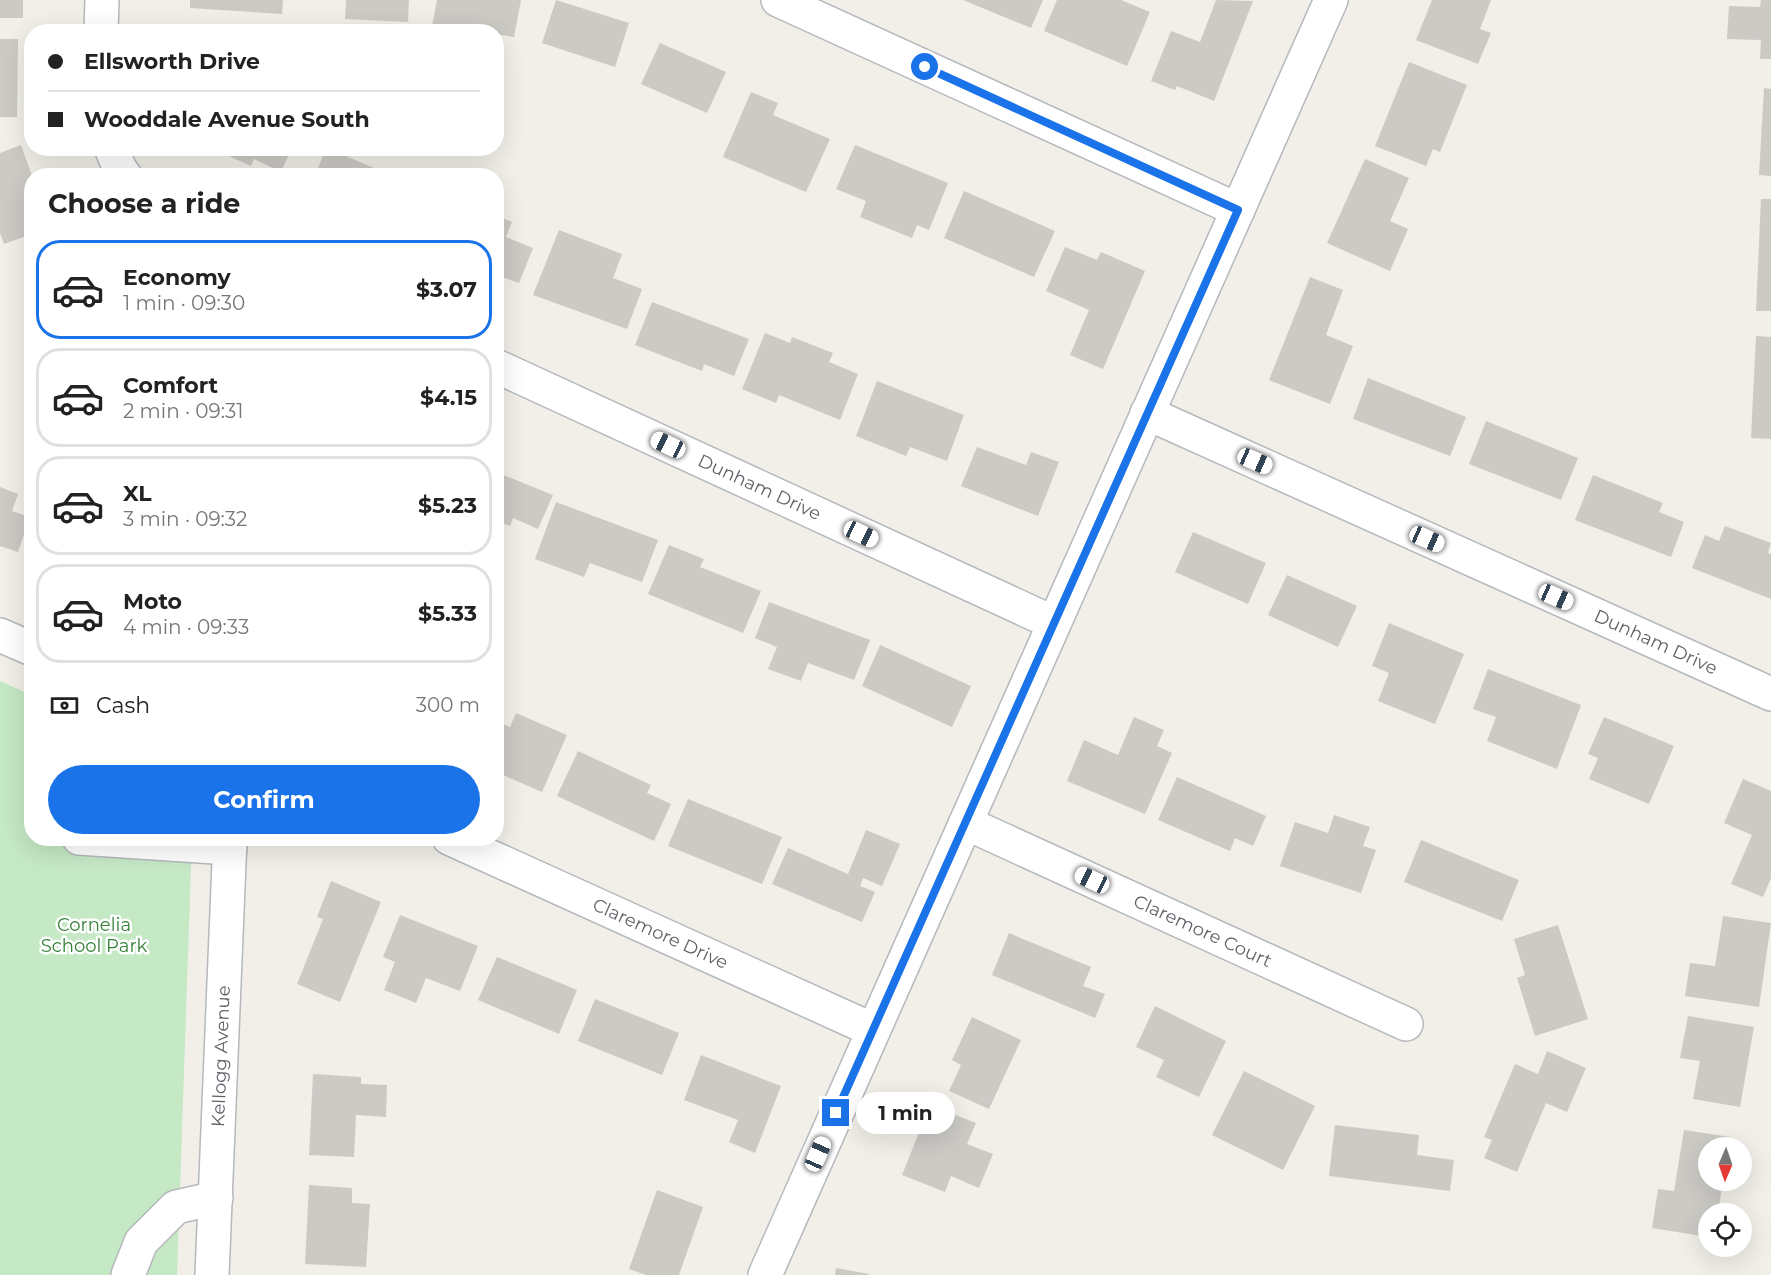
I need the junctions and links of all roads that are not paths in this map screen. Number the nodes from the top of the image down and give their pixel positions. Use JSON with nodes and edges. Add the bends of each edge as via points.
{"nodes":[{"id":1,"x":102,"y":0,"type":"edge"},
{"id":2,"x":778,"y":0,"type":"edge"},
{"id":3,"x":1331,"y":0,"type":"edge"},
{"id":4,"x":101,"y":24,"type":"edge"},
{"id":5,"x":1238,"y":210,"type":"junction"},
{"id":6,"x":504,"y":370,"type":"edge"},
{"id":7,"x":1147,"y":413,"type":"junction"},
{"id":8,"x":1054,"y":623,"type":"junction"},
{"id":9,"x":0,"y":635,"type":"edge"},
{"id":10,"x":24,"y":646,"type":"edge"},
{"id":11,"x":1771,"y":694,"type":"edge"},
{"id":12,"x":966,"y":823,"type":"junction"},
{"id":13,"x":230,"y":846,"type":"edge"},
{"id":14,"x":467,"y":846,"type":"edge"},
{"id":15,"x":1406,"y":1024,"type":"dead end"},
{"id":16,"x":873,"y":1030,"type":"junction"},
{"id":17,"x":216,"y":1198,"type":"junction"},
{"id":18,"x":128,"y":1275,"type":"edge"},
{"id":19,"x":213,"y":1275,"type":"edge"},
{"id":20,"x":765,"y":1275,"type":"edge"}],
"edges":[{"from":1,"to":4,"type":"street"},
{"from":2,"to":5,"type":"street"},
{"from":3,"to":5,"type":"street"},
{"from":5,"to":7,"type":"street"},
{"from":6,"to":8,"type":"street","name":"Dunham Drive"},
{"from":7,"to":8,"type":"street"},
{"from":7,"to":11,"type":"street","name":"Dunham Drive"},
{"from":8,"to":12,"type":"street"},
{"from":9,"to":10,"type":"street"},
{"from":12,"to":15,"type":"street","name":"Claremore Court"},
{"from":12,"to":16,"type":"street"},
{"from":13,"to":17,"type":"street","name":"Kellogg Avenue"},
{"from":14,"to":16,"type":"street","name":"Claremore Drive"},
{"from":16,"to":20,"type":"street"},
{"from":17,"to":18,"type":"street","via":[[176,1206],[141,1242]]},
{"from":17,"to":19,"type":"street","name":"Kellogg Avenue"}]}
